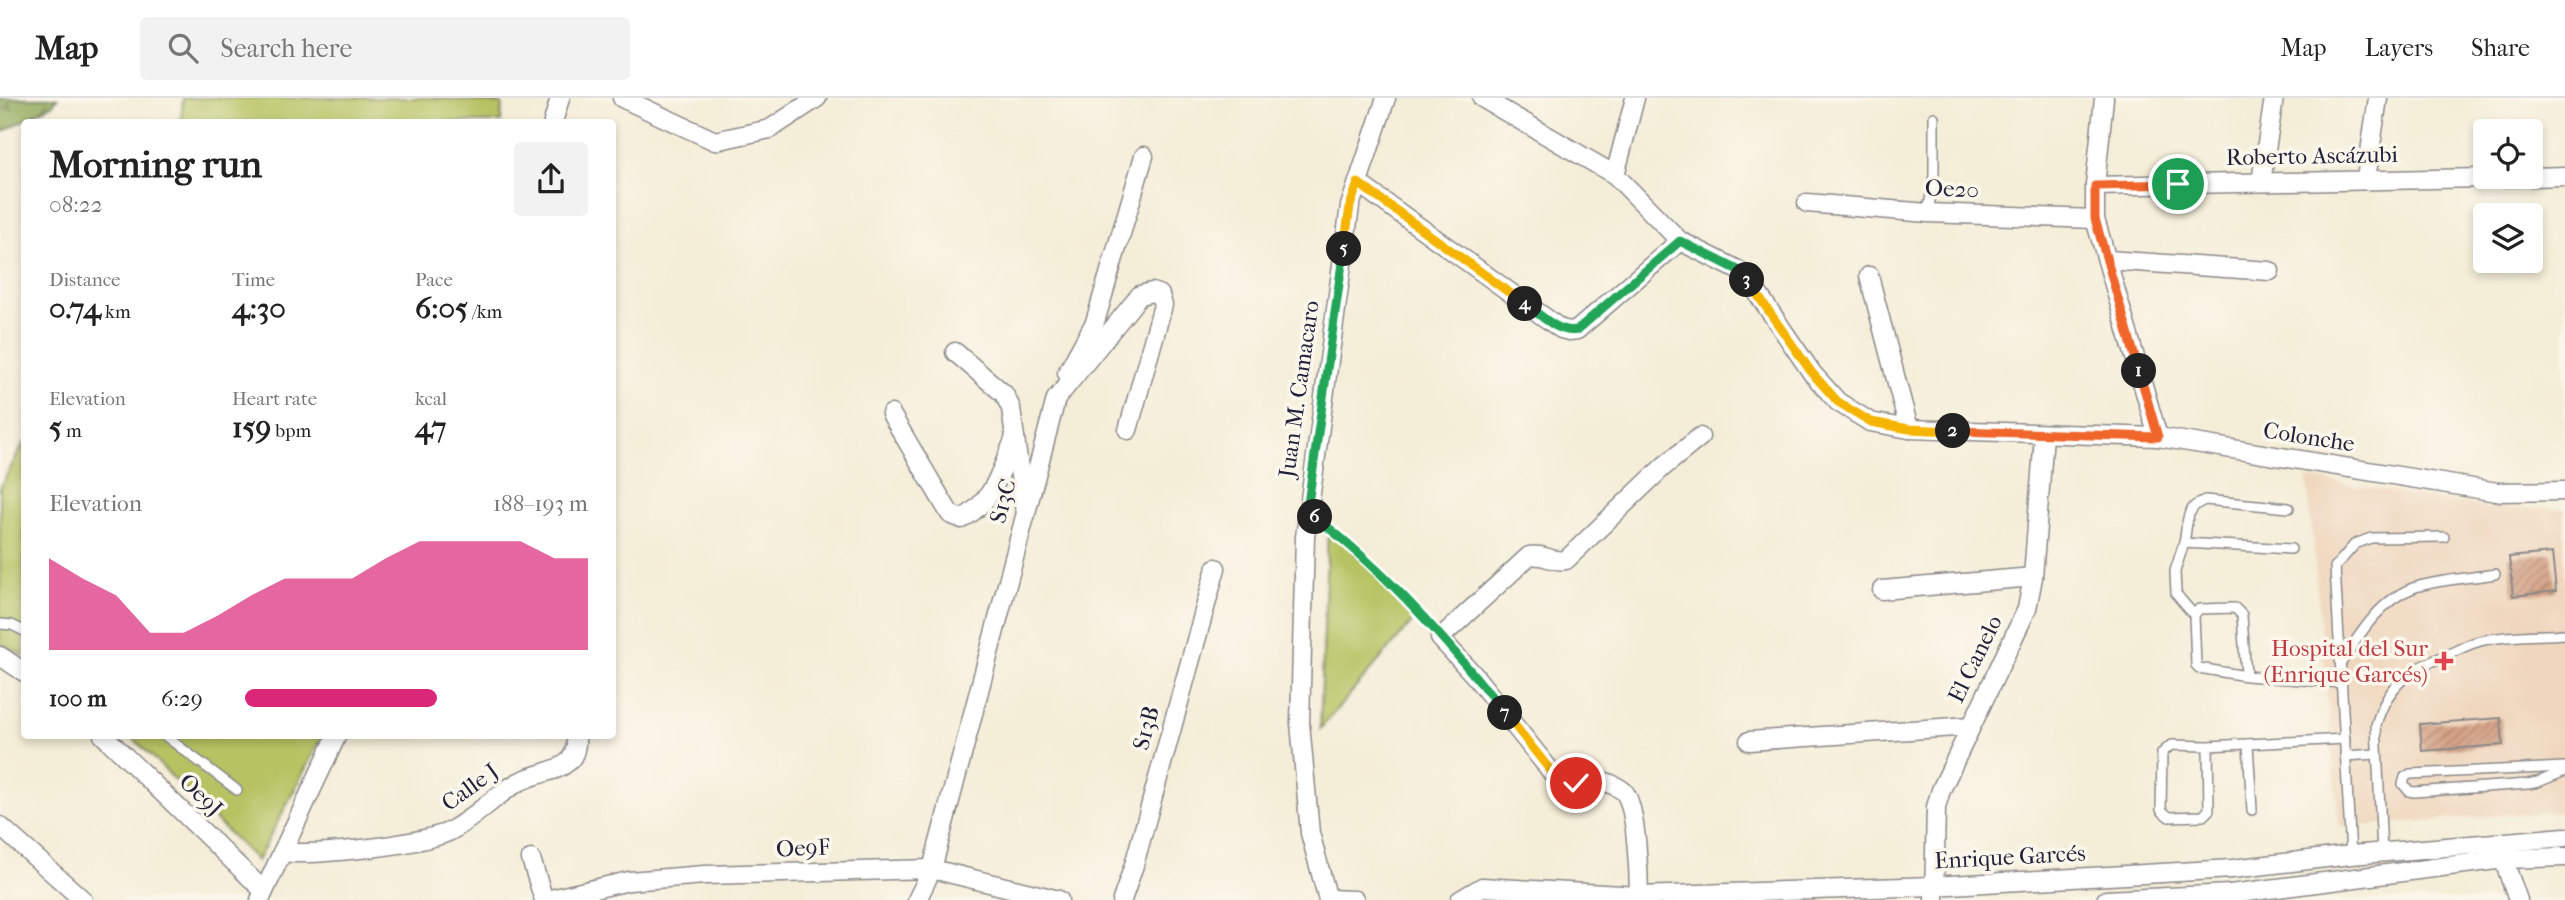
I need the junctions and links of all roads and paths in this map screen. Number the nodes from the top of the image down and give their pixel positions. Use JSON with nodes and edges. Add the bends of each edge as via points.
{"nodes":[{"id":1,"x":560,"y":98,"type":"edge"},
{"id":2,"x":622,"y":98,"type":"edge"},
{"id":3,"x":817,"y":98,"type":"edge"},
{"id":4,"x":1387,"y":98,"type":"edge"},
{"id":5,"x":1482,"y":98,"type":"edge"},
{"id":6,"x":1635,"y":98,"type":"edge"},
{"id":7,"x":2104,"y":98,"type":"edge"},
{"id":8,"x":2274,"y":98,"type":"edge"},
{"id":9,"x":2378,"y":98,"type":"edge"},
{"id":10,"x":1934,"y":117,"type":"dead end"},
{"id":11,"x":554,"y":119,"type":"edge"},
{"id":12,"x":1144,"y":156,"type":"dead end"},
{"id":13,"x":1615,"y":175,"type":"junction"},
{"id":14,"x":2565,"y":176,"type":"edge"},
{"id":15,"x":2543,"y":177,"type":"edge"},
{"id":16,"x":2473,"y":178,"type":"edge"},
{"id":17,"x":2365,"y":179,"type":"junction"},
{"id":18,"x":2261,"y":182,"type":"junction"},
{"id":19,"x":1358,"y":183,"type":"junction"},
{"id":20,"x":2095,"y":186,"type":"junction"},
{"id":21,"x":1807,"y":203,"type":"dead end"},
{"id":22,"x":1928,"y":213,"type":"junction"},
{"id":23,"x":2095,"y":219,"type":"junction"},
{"id":24,"x":1680,"y":241,"type":"junction"},
{"id":25,"x":2107,"y":260,"type":"junction"},
{"id":26,"x":2270,"y":271,"type":"dead end"},
{"id":27,"x":1869,"y":276,"type":"dead end"},
{"id":28,"x":955,"y":352,"type":"dead end"},
{"id":29,"x":1056,"y":399,"type":"junction"},
{"id":30,"x":891,"y":414,"type":"dead end"},
{"id":31,"x":1909,"y":429,"type":"junction"},
{"id":32,"x":1128,"y":430,"type":"dead end"},
{"id":33,"x":2044,"y":435,"type":"junction"},
{"id":34,"x":1700,"y":437,"type":"dead end"},
{"id":35,"x":2158,"y":437,"type":"junction"},
{"id":36,"x":1015,"y":438,"type":"junction"},
{"id":37,"x":2565,"y":491,"type":"edge"},
{"id":38,"x":2289,"y":508,"type":"dead end"},
{"id":39,"x":1307,"y":511,"type":"junction"},
{"id":40,"x":1025,"y":514,"type":"junction"},
{"id":41,"x":2444,"y":537,"type":"dead end"},
{"id":42,"x":2184,"y":543,"type":"junction"},
{"id":43,"x":2291,"y":549,"type":"dead end"},
{"id":44,"x":1216,"y":568,"type":"dead end"},
{"id":45,"x":2495,"y":574,"type":"dead end"},
{"id":46,"x":2033,"y":577,"type":"junction"},
{"id":47,"x":1882,"y":590,"type":"dead end"},
{"id":48,"x":2194,"y":615,"type":"junction"},
{"id":49,"x":0,"y":624,"type":"edge"},
{"id":50,"x":21,"y":630,"type":"edge"},
{"id":51,"x":2565,"y":634,"type":"edge"},
{"id":52,"x":1440,"y":638,"type":"junction"},
{"id":53,"x":0,"y":656,"type":"edge"},
{"id":54,"x":2341,"y":665,"type":"junction"},
{"id":55,"x":21,"y":670,"type":"edge"},
{"id":56,"x":2246,"y":676,"type":"junction"},
{"id":57,"x":2342,"y":683,"type":"junction"},
{"id":58,"x":1970,"y":726,"type":"junction"},
{"id":59,"x":107,"y":739,"type":"edge"},
{"id":60,"x":169,"y":739,"type":"edge"},
{"id":61,"x":335,"y":739,"type":"edge"},
{"id":62,"x":576,"y":739,"type":"edge"},
{"id":63,"x":2345,"y":739,"type":"junction"},
{"id":64,"x":1749,"y":741,"type":"dead end"},
{"id":65,"x":2248,"y":744,"type":"junction"},
{"id":66,"x":2208,"y":746,"type":"junction"},
{"id":67,"x":2377,"y":754,"type":"junction"},
{"id":68,"x":2346,"y":756,"type":"junction"},
{"id":69,"x":2565,"y":769,"type":"edge"},
{"id":70,"x":237,"y":790,"type":"dead end"},
{"id":71,"x":2252,"y":810,"type":"dead end"},
{"id":72,"x":0,"y":826,"type":"edge"},
{"id":73,"x":2565,"y":837,"type":"edge"},
{"id":74,"x":2500,"y":851,"type":"junction"},
{"id":75,"x":282,"y":852,"type":"junction"},
{"id":76,"x":2382,"y":852,"type":"junction"},
{"id":77,"x":2351,"y":855,"type":"junction"},
{"id":78,"x":2565,"y":857,"type":"edge"},
{"id":79,"x":531,"y":859,"type":"dead end"},
{"id":80,"x":932,"y":869,"type":"junction"},
{"id":81,"x":2232,"y":869,"type":"junction"},
{"id":82,"x":1933,"y":893,"type":"edge"},
{"id":83,"x":262,"y":895,"type":"edge"},
{"id":84,"x":2230,"y":897,"type":"edge"},
{"id":85,"x":1639,"y":898,"type":"edge"},
{"id":86,"x":1662,"y":898,"type":"edge"},
{"id":87,"x":1328,"y":899,"type":"edge"},
{"id":88,"x":83,"y":900,"type":"edge"},
{"id":89,"x":545,"y":900,"type":"edge"},
{"id":90,"x":917,"y":900,"type":"edge"},
{"id":91,"x":1059,"y":900,"type":"edge"},
{"id":92,"x":1122,"y":900,"type":"edge"},
{"id":93,"x":1355,"y":900,"type":"edge"},
{"id":94,"x":1460,"y":900,"type":"edge"},
{"id":95,"x":2106,"y":900,"type":"edge"},
{"id":96,"x":2518,"y":900,"type":"edge"}],
"edges":[{"from":1,"to":11,"type":"street"},
{"from":2,"to":3,"type":"street","via":[[715,141],[769,129]]},
{"from":4,"to":19,"type":"street","name":"Juan M. Camacaro"},
{"from":5,"to":13,"type":"street","name":"Colonche"},
{"from":6,"to":13,"type":"street"},
{"from":7,"to":20,"type":"street"},
{"from":8,"to":18,"type":"street"},
{"from":9,"to":17,"type":"street"},
{"from":10,"to":22,"type":"lane","via":[[1934,176]]},
{"from":12,"to":29,"type":"street","via":[[1095,322]]},
{"from":13,"to":24,"type":"street","name":"Colonche"},
{"from":14,"to":15,"type":"street","name":"Roberto Ascázubi"},
{"from":16,"to":17,"type":"street","name":"Roberto Ascázubi"},
{"from":17,"to":18,"type":"street","name":"Roberto Ascázubi"},
{"from":18,"to":20,"type":"street","name":"Roberto Ascázubi"},
{"from":19,"to":24,"type":"street","via":[[1569,331],[1577,330]]},
{"from":19,"to":39,"type":"street","name":"Juan M. Camacaro","via":[[1350,206]]},
{"from":20,"to":23,"type":"street"},
{"from":21,"to":22,"type":"street","name":"Oe20"},
{"from":22,"to":23,"type":"street","name":"Oe20"},
{"from":23,"to":25,"type":"street"},
{"from":24,"to":31,"type":"street","name":"Colonche","via":[[1738,270],[1838,402],[1871,422]]},
{"from":25,"to":26,"type":"street"},
{"from":25,"to":35,"type":"street"},
{"from":27,"to":31,"type":"street"},
{"from":28,"to":36,"type":"street","via":[[1004,394]]},
{"from":29,"to":32,"type":"street","name":"S13C","via":[[1140,295],[1160,295],[1163,305]]},
{"from":29,"to":40,"type":"street","name":"S13C"},
{"from":30,"to":36,"type":"street","via":[[950,514],[962,519],[979,509],[991,493]]},
{"from":31,"to":33,"type":"street","name":"Colonche"},
{"from":33,"to":35,"type":"street","name":"Colonche"},
{"from":33,"to":46,"type":"street","name":"El Canelo"},
{"from":34,"to":52,"type":"street","via":[[1566,560],[1529,556]]},
{"from":35,"to":37,"type":"street","name":"Colonche","via":[[2497,492]]},
{"from":36,"to":40,"type":"street"},
{"from":38,"to":42,"type":"lane","via":[[2205,500],[2190,509]]},
{"from":39,"to":52,"type":"path","via":[[1388,580]]},
{"from":39,"to":87,"type":"street","name":"Juan M. Camacaro","via":[[1300,723],[1310,833]]},
{"from":40,"to":80,"type":"street","name":"S13C"},
{"from":41,"to":54,"type":"lane","via":[[2371,538],[2345,553],[2335,566]]},
{"from":42,"to":43,"type":"lane"},
{"from":42,"to":48,"type":"lane","via":[[2175,571],[2176,594]]},
{"from":44,"to":92,"type":"street","name":"S13B"},
{"from":45,"to":54,"type":"lane","via":[[2412,588],[2363,628]]},
{"from":46,"to":47,"type":"street"},
{"from":46,"to":58,"type":"street","name":"El Canelo","via":[[2027,609]]},
{"from":48,"to":56,"type":"lane","via":[[2196,665]]},
{"from":48,"to":56,"type":"lane","via":[[2199,609],[2239,610]]},
{"from":49,"to":50,"type":"lane"},
{"from":51,"to":67,"type":"lane","via":[[2482,640],[2419,666],[2389,693],[2381,708],[2376,725]]},
{"from":52,"to":85,"type":"street","via":[[1554,775],[1576,783],[1606,782],[1624,791],[1632,810]]},
{"from":53,"to":55,"type":"street"},
{"from":54,"to":57,"type":"lane"},
{"from":56,"to":57,"type":"lane"},
{"from":57,"to":63,"type":"lane"},
{"from":58,"to":64,"type":"street"},
{"from":58,"to":82,"type":"street","name":"El Canelo","via":[[1936,807]]},
{"from":59,"to":83,"type":"street","name":"Oe9J"},
{"from":60,"to":70,"type":"lane"},
{"from":61,"to":75,"type":"street"},
{"from":62,"to":75,"type":"street","name":"Calle J","via":[[577,749],[568,764],[517,783],[450,832],[352,850]]},
{"from":63,"to":65,"type":"lane"},
{"from":63,"to":68,"type":"lane"},
{"from":65,"to":66,"type":"lane"},
{"from":65,"to":71,"type":"lane"},
{"from":66,"to":66,"type":"lane","via":[[2171,745],[2162,753],[2161,810],[2169,817],[2203,816],[2209,810]]},
{"from":67,"to":68,"type":"lane"},
{"from":67,"to":76,"type":"lane"},
{"from":68,"to":77,"type":"lane"},
{"from":69,"to":69,"type":"lane","via":[[2410,774],[2403,784],[2414,792],[2515,785],[2538,782]]},
{"from":72,"to":88,"type":"street"},
{"from":73,"to":74,"type":"street","name":"Enrique Garcés"},
{"from":74,"to":76,"type":"street","name":"Enrique Garcés"},
{"from":74,"to":78,"type":"street","name":"Enrique Garcés"},
{"from":74,"to":84,"type":"street","name":"Enrique Garcés"},
{"from":74,"to":96,"type":"street"},
{"from":75,"to":83,"type":"street"},
{"from":76,"to":77,"type":"street","name":"Enrique Garcés"},
{"from":77,"to":81,"type":"street","name":"Enrique Garcés"},
{"from":79,"to":89,"type":"street"},
{"from":80,"to":89,"type":"street","name":"Oe9F","via":[[629,881]]},
{"from":80,"to":90,"type":"street","name":"S13C"},
{"from":80,"to":91,"type":"street","name":"Oe9F"},
{"from":81,"to":82,"type":"street","name":"Enrique Garcés"},
{"from":81,"to":84,"type":"street"},
{"from":82,"to":86,"type":"street","name":"Enrique Garcés"},
{"from":84,"to":95,"type":"street","name":"Enrique Garcés"},
{"from":85,"to":86,"type":"street","name":"Enrique Garcés"},
{"from":85,"to":94,"type":"street","name":"Enrique Garcés","via":[[1482,887]]},
{"from":87,"to":93,"type":"street"}]}
